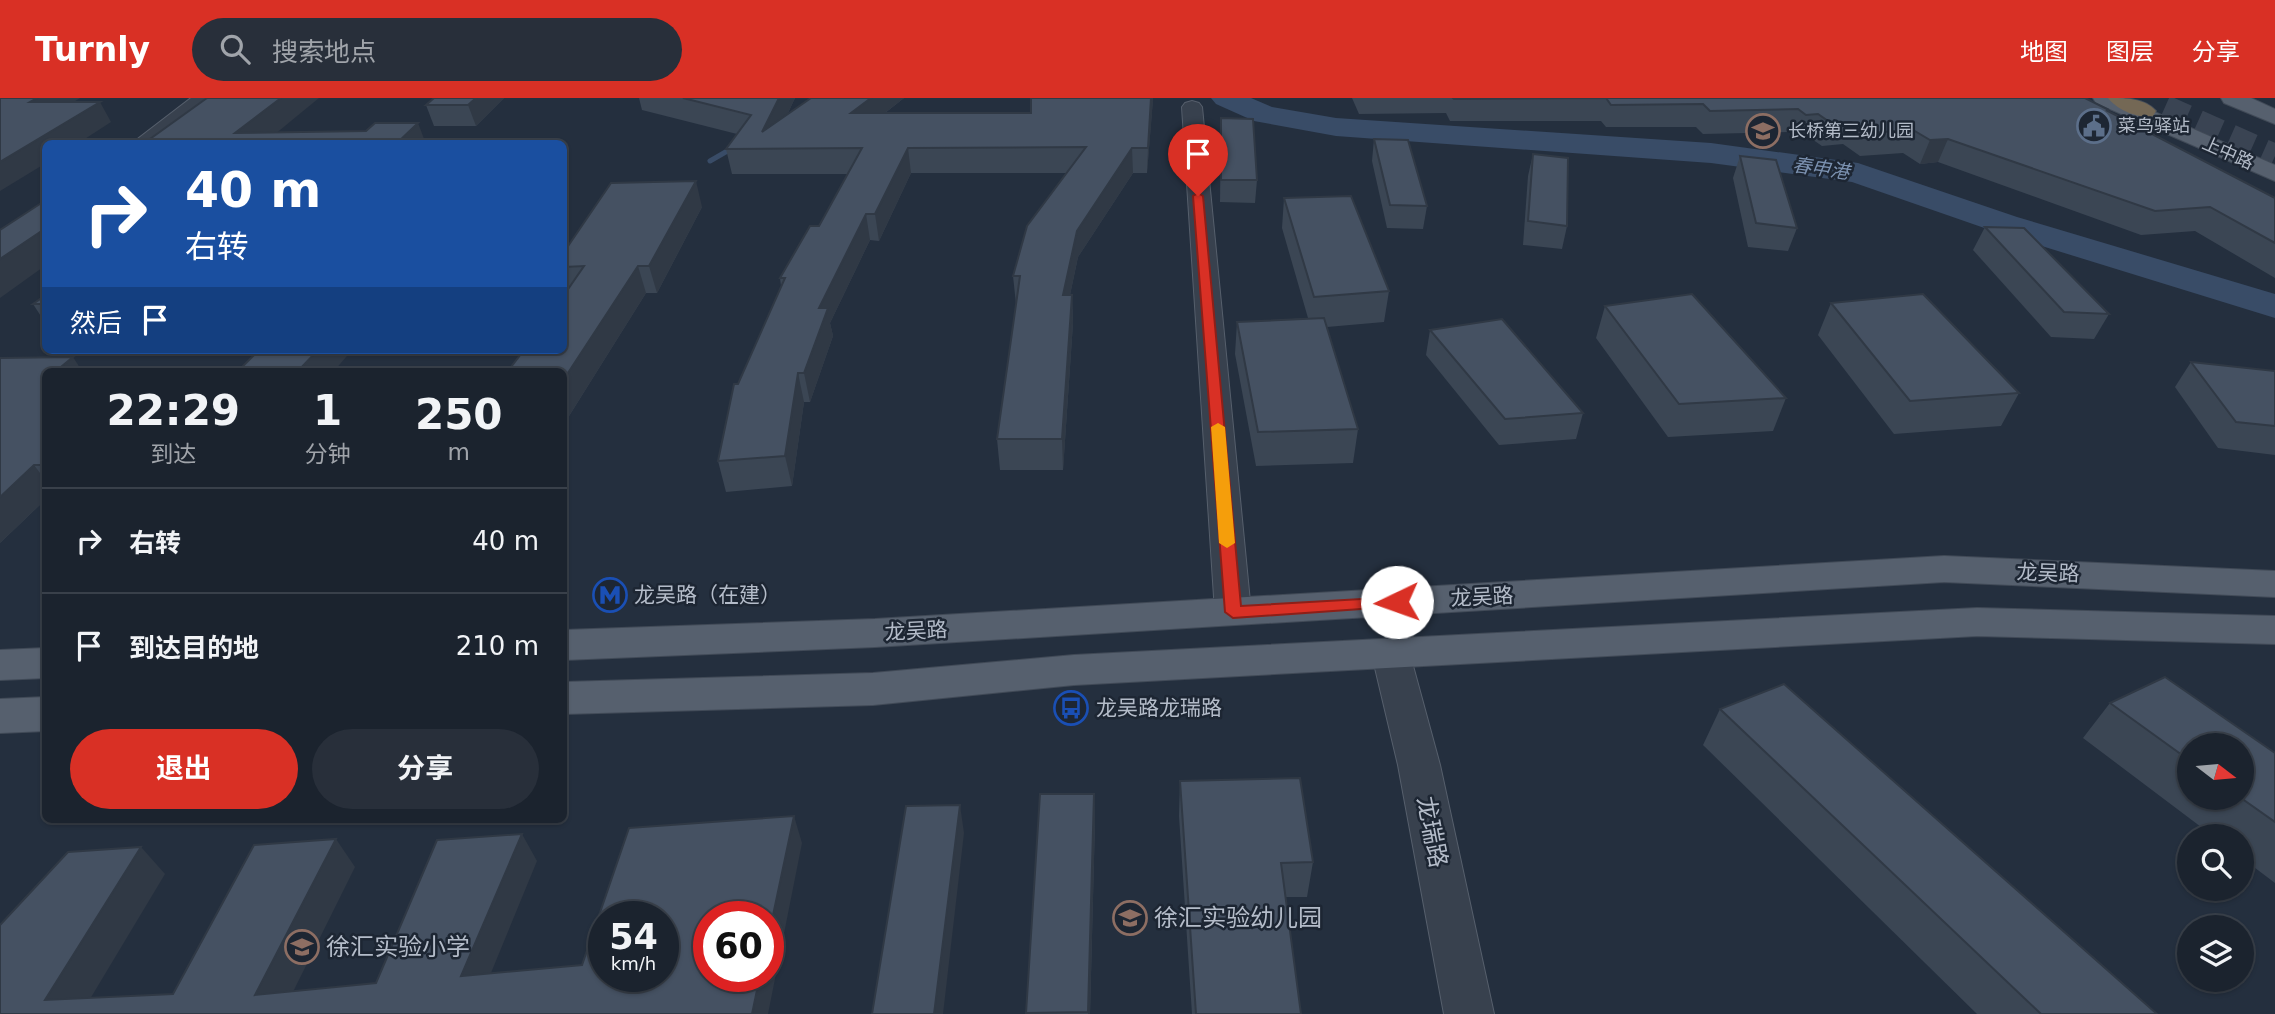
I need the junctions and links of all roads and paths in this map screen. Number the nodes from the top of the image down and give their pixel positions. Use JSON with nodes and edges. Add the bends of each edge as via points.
{"nodes":[{"id":1,"x":204,"y":98,"type":"edge"},
{"id":2,"x":2104,"y":98,"type":"edge"},
{"id":3,"x":2119,"y":98,"type":"edge"},
{"id":4,"x":2232,"y":98,"type":"edge"},
{"id":5,"x":2152,"y":105,"type":"tunnel mouth"},
{"id":6,"x":1192,"y":107,"type":"dead end"},
{"id":7,"x":2271,"y":113,"type":"edge"},
{"id":8,"x":146,"y":140,"type":"edge"},
{"id":9,"x":2275,"y":174,"type":"edge"},
{"id":10,"x":2275,"y":584,"type":"edge"},
{"id":11,"x":1233,"y":612,"type":"junction"},
{"id":12,"x":2275,"y":630,"type":"edge"},
{"id":13,"x":567,"y":645,"type":"edge"},
{"id":14,"x":1390,"y":651,"type":"junction"},
{"id":15,"x":42,"y":663,"type":"edge"},
{"id":16,"x":0,"y":664,"type":"edge"},
{"id":17,"x":567,"y":698,"type":"edge"},
{"id":18,"x":42,"y":714,"type":"edge"},
{"id":19,"x":0,"y":716,"type":"edge"},
{"id":20,"x":1469,"y":1014,"type":"edge"}],
"edges":[{"from":1,"to":8,"type":"street"},
{"from":2,"to":9,"type":"main road","name":"上中路"},
{"from":3,"to":5,"type":"highway"},
{"from":4,"to":7,"type":"main road"},
{"from":6,"to":11,"type":"street"},
{"from":10,"to":11,"type":"main road","name":"龙吴路","via":[[1944,569]]},
{"from":11,"to":13,"type":"main road","name":"龙吴路"},
{"from":12,"to":14,"type":"main road","via":[[1977,622]]},
{"from":14,"to":17,"type":"main road","via":[[1074,670],[873,689]]},
{"from":14,"to":20,"type":"street","name":"龙瑞路","via":[[1419,765]]},
{"from":15,"to":16,"type":"main road"},
{"from":18,"to":19,"type":"main road"}]}
